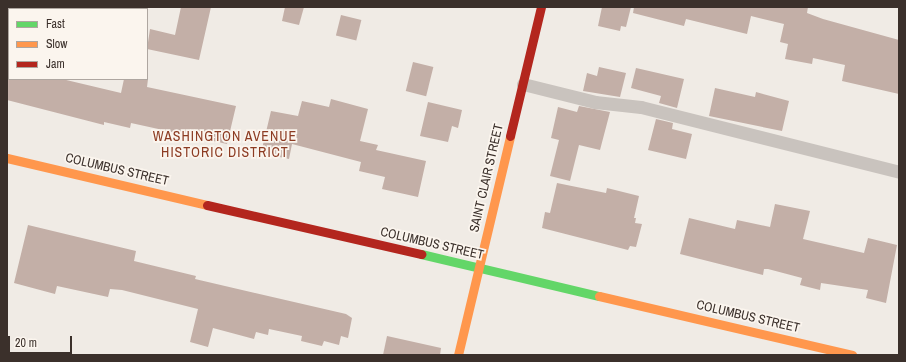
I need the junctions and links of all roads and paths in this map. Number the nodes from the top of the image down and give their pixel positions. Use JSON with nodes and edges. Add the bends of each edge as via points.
{"nodes":[{"id":1,"x":541,"y":7,"type":"edge"},
{"id":2,"x":523,"y":84,"type":"junction"},
{"id":3,"x":7,"y":158,"type":"edge"},
{"id":4,"x":899,"y":172,"type":"edge"},
{"id":5,"x":478,"y":268,"type":"junction"},
{"id":6,"x":458,"y":355,"type":"edge"},
{"id":7,"x":852,"y":355,"type":"edge"}],
"edges":[{"from":1,"to":2,"type":"street","name":"SAINT CLAIR STREET"},
{"from":2,"to":4,"type":"lane","via":[[595,102],[641,107]]},
{"from":2,"to":5,"type":"street","name":"SAINT CLAIR STREET"},
{"from":3,"to":5,"type":"street","name":"COLUMBUS STREET"},
{"from":5,"to":6,"type":"street","name":"SAINT CLAIR STREET"},
{"from":5,"to":7,"type":"street","name":"COLUMBUS STREET"}]}
